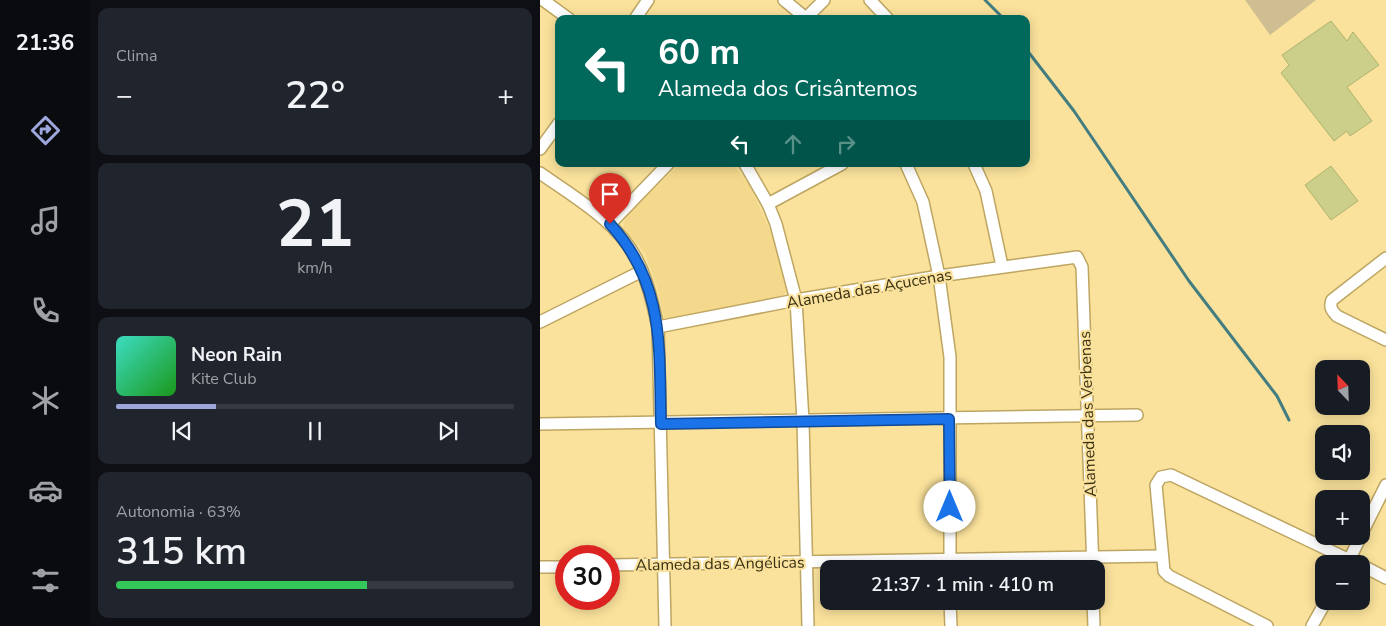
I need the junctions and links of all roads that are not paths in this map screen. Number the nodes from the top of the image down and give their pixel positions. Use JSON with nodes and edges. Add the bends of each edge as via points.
{"nodes":[{"id":1,"x":543,"y":0,"type":"edge"},
{"id":2,"x":648,"y":0,"type":"edge"},
{"id":3,"x":784,"y":0,"type":"edge"},
{"id":4,"x":824,"y":0,"type":"edge"},
{"id":5,"x":870,"y":0,"type":"edge"},
{"id":6,"x":564,"y":15,"type":"edge"},
{"id":7,"x":638,"y":15,"type":"edge"},
{"id":8,"x":802,"y":15,"type":"edge"},
{"id":9,"x":809,"y":15,"type":"edge"},
{"id":10,"x":884,"y":15,"type":"edge"},
{"id":11,"x":555,"y":128,"type":"edge"},
{"id":12,"x":540,"y":149,"type":"edge"},
{"id":13,"x":665,"y":167,"type":"edge"},
{"id":14,"x":747,"y":167,"type":"edge"},
{"id":15,"x":836,"y":167,"type":"edge"},
{"id":16,"x":907,"y":167,"type":"edge"},
{"id":17,"x":975,"y":167,"type":"edge"},
{"id":18,"x":540,"y":173,"type":"edge"},
{"id":19,"x":768,"y":204,"type":"junction"},
{"id":20,"x":610,"y":224,"type":"junction"},
{"id":21,"x":1386,"y":258,"type":"edge"},
{"id":22,"x":1080,"y":260,"type":"joint"},
{"id":23,"x":1002,"y":266,"type":"junction"},
{"id":24,"x":642,"y":271,"type":"junction"},
{"id":25,"x":938,"y":276,"type":"junction"},
{"id":26,"x":796,"y":300,"type":"junction"},
{"id":27,"x":540,"y":322,"type":"edge"},
{"id":28,"x":658,"y":327,"type":"junction"},
{"id":29,"x":1386,"y":340,"type":"edge"},
{"id":30,"x":1137,"y":415,"type":"dead end"},
{"id":31,"x":1088,"y":416,"type":"junction"},
{"id":32,"x":949,"y":419,"type":"junction"},
{"id":33,"x":803,"y":421,"type":"junction"},
{"id":34,"x":540,"y":424,"type":"edge"},
{"id":35,"x":661,"y":424,"type":"junction"},
{"id":36,"x":1386,"y":485,"type":"edge"},
{"id":37,"x":1370,"y":518,"type":"edge"},
{"id":38,"x":1337,"y":555,"type":"edge"},
{"id":39,"x":1161,"y":556,"type":"junction"},
{"id":40,"x":950,"y":560,"type":"edge"},
{"id":41,"x":1092,"y":560,"type":"edge"},
{"id":42,"x":808,"y":561,"type":"junction"},
{"id":43,"x":820,"y":561,"type":"edge"},
{"id":44,"x":1105,"y":562,"type":"edge"},
{"id":45,"x":664,"y":564,"type":"junction"},
{"id":46,"x":620,"y":565,"type":"edge"},
{"id":47,"x":555,"y":566,"type":"edge"},
{"id":48,"x":540,"y":567,"type":"edge"},
{"id":49,"x":1370,"y":570,"type":"edge"},
{"id":50,"x":1386,"y":578,"type":"edge"},
{"id":51,"x":950,"y":610,"type":"edge"},
{"id":52,"x":1093,"y":610,"type":"edge"},
{"id":53,"x":1321,"y":610,"type":"edge"},
{"id":54,"x":665,"y":626,"type":"edge"},
{"id":55,"x":808,"y":626,"type":"edge"},
{"id":56,"x":951,"y":626,"type":"edge"},
{"id":57,"x":1094,"y":626,"type":"edge"},
{"id":58,"x":1267,"y":626,"type":"edge"},
{"id":59,"x":1312,"y":626,"type":"edge"}],
"edges":[{"from":1,"to":6,"type":"street"},
{"from":2,"to":7,"type":"street"},
{"from":3,"to":8,"type":"street"},
{"from":4,"to":9,"type":"street"},
{"from":5,"to":10,"type":"street"},
{"from":11,"to":12,"type":"street"},
{"from":13,"to":20,"type":"street"},
{"from":14,"to":19,"type":"street"},
{"from":15,"to":19,"type":"street"},
{"from":16,"to":25,"type":"street","via":[[923,202]]},
{"from":17,"to":23,"type":"street","via":[[986,191]]},
{"from":18,"to":20,"type":"street"},
{"from":19,"to":26,"type":"street"},
{"from":20,"to":24,"type":"street","via":[[634,254]]},
{"from":21,"to":29,"type":"street","via":[[1332,300],[1331,310]]},
{"from":22,"to":23,"type":"street","name":"Alameda das Açucenas","via":[[1072,257]]},
{"from":22,"to":31,"type":"street","name":"Alameda das Verbenas"},
{"from":23,"to":25,"type":"street","name":"Alameda das Açucenas"},
{"from":24,"to":27,"type":"street"},
{"from":24,"to":28,"type":"street"},
{"from":25,"to":26,"type":"street","name":"Alameda das Açucenas"},
{"from":25,"to":32,"type":"street","via":[[950,357]]},
{"from":26,"to":28,"type":"street","name":"Alameda das Açucenas"},
{"from":26,"to":33,"type":"street"},
{"from":28,"to":35,"type":"street"},
{"from":30,"to":31,"type":"street"},
{"from":31,"to":32,"type":"street"},
{"from":31,"to":41,"type":"street","name":"Alameda das Verbenas"},
{"from":32,"to":33,"type":"street"},
{"from":32,"to":40,"type":"street"},
{"from":33,"to":35,"type":"street"},
{"from":33,"to":42,"type":"street"},
{"from":34,"to":35,"type":"street"},
{"from":35,"to":45,"type":"street"},
{"from":36,"to":37,"type":"street"},
{"from":38,"to":39,"type":"street","via":[[1171,475],[1162,476],[1156,485]]},
{"from":39,"to":44,"type":"street","name":"Alameda das Angélicas"},
{"from":39,"to":58,"type":"street","via":[[1164,571],[1169,576]]},
{"from":42,"to":43,"type":"street","name":"Alameda das Angélicas"},
{"from":42,"to":45,"type":"street","name":"Alameda das Angélicas"},
{"from":42,"to":55,"type":"street"},
{"from":45,"to":46,"type":"street","name":"Alameda das Angélicas"},
{"from":45,"to":54,"type":"street"},
{"from":47,"to":48,"type":"street"},
{"from":49,"to":50,"type":"street"},
{"from":51,"to":56,"type":"street"},
{"from":52,"to":57,"type":"street"},
{"from":53,"to":59,"type":"street"}]}
